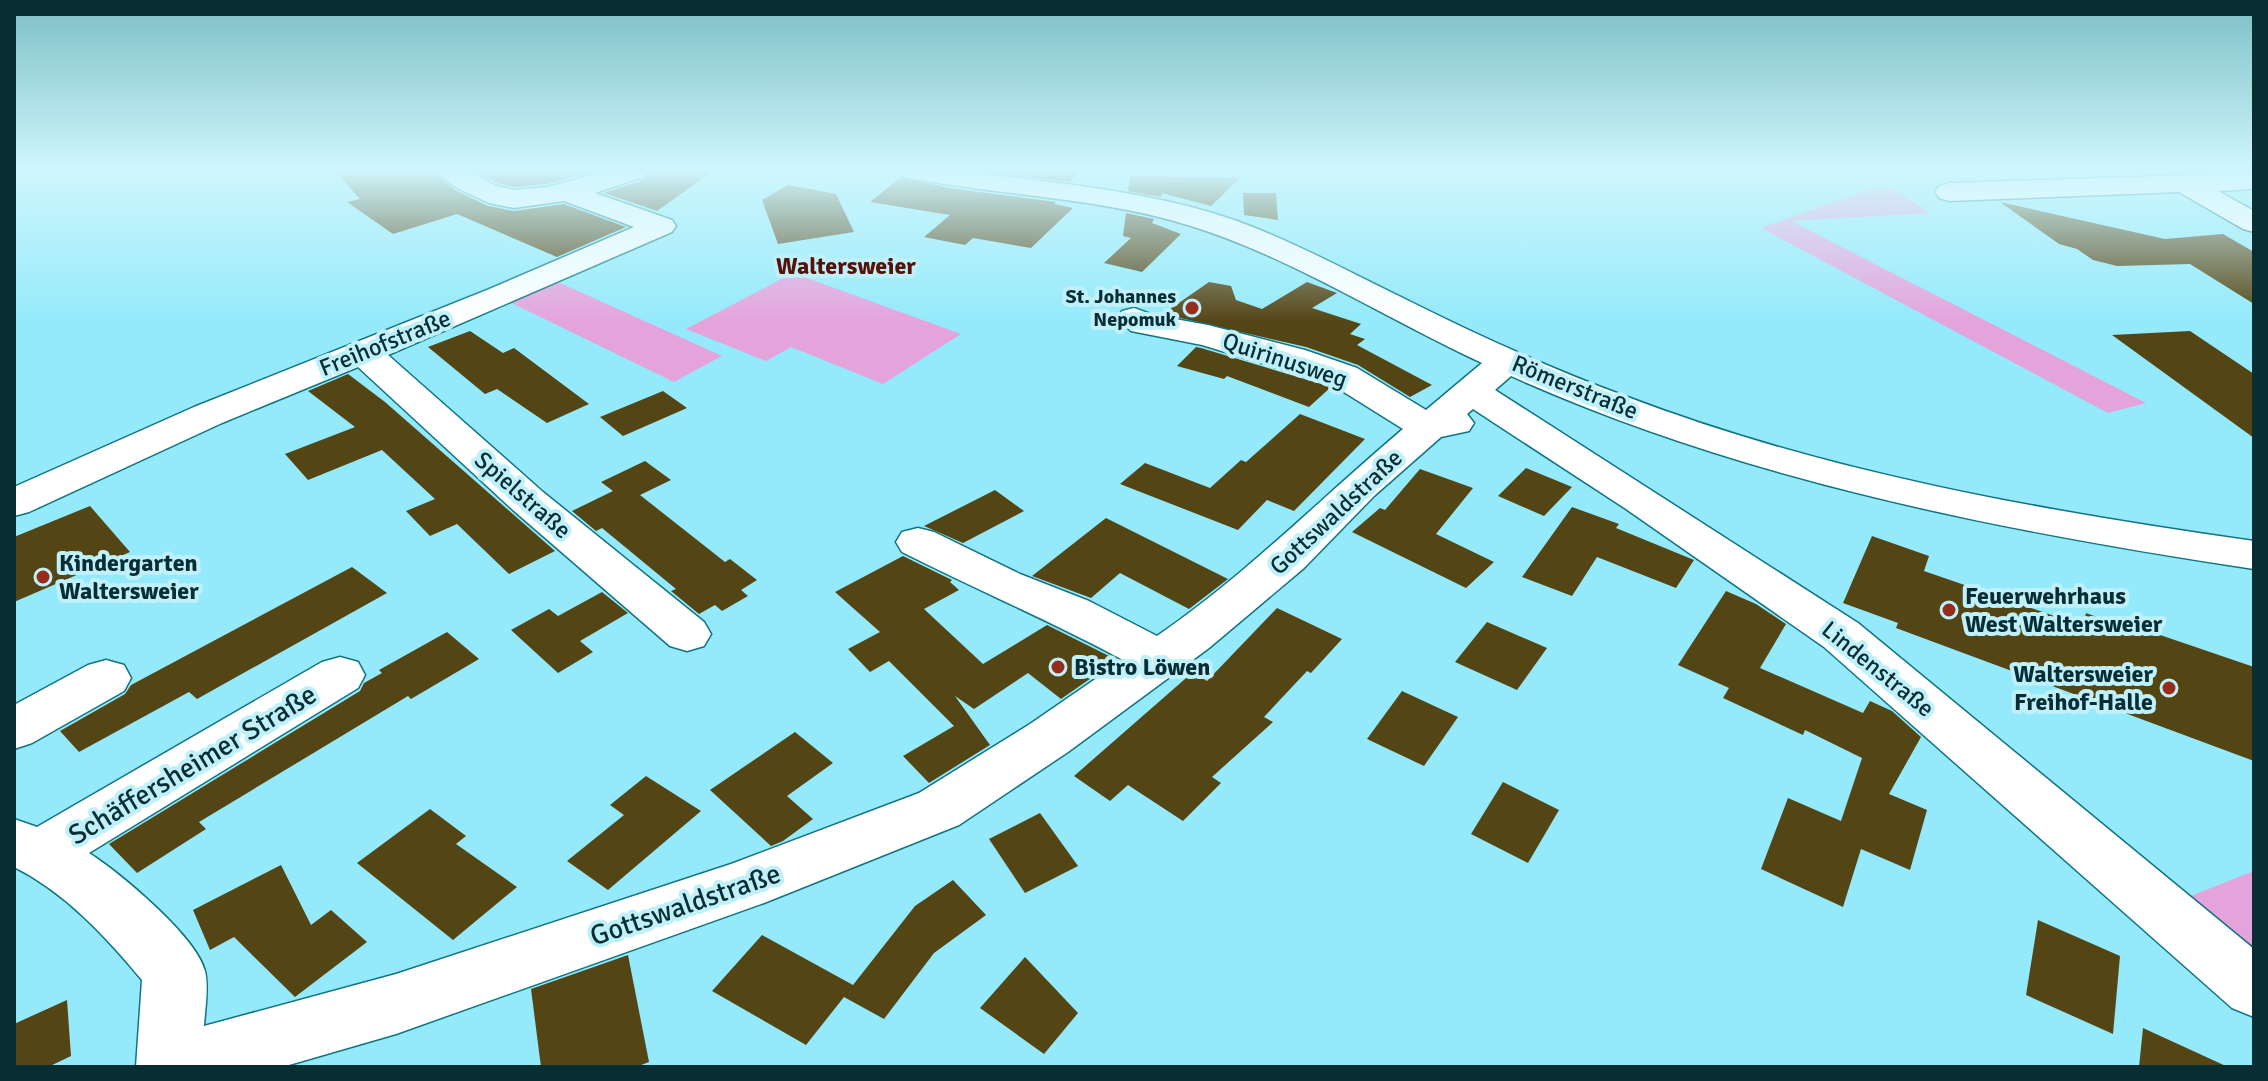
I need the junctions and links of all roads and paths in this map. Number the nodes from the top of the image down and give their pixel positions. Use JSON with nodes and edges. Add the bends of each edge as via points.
{"nodes":[{"id":1,"x":645,"y":221,"type":"edge"},
{"id":2,"x":1205,"y":221,"type":"edge"},
{"id":3,"x":1134,"y":318,"type":"dead end"},
{"id":4,"x":362,"y":351,"type":"junction"},
{"id":5,"x":1489,"y":375,"type":"junction"},
{"id":6,"x":1427,"y":427,"type":"junction"},
{"id":7,"x":1536,"y":432,"type":"junction"},
{"id":8,"x":14,"y":503,"type":"edge"},
{"id":9,"x":918,"y":542,"type":"dead end"},
{"id":10,"x":2254,"y":555,"type":"edge"},
{"id":11,"x":687,"y":634,"type":"dead end"},
{"id":12,"x":1160,"y":659,"type":"junction"},
{"id":13,"x":340,"y":675,"type":"dead end"},
{"id":14,"x":106,"y":678,"type":"dead end"},
{"id":15,"x":14,"y":729,"type":"edge"},
{"id":16,"x":29,"y":847,"type":"edge"},
{"id":17,"x":2254,"y":988,"type":"edge"},
{"id":18,"x":171,"y":1067,"type":"edge"}],
"edges":[{"from":1,"to":4,"type":"street","name":"Freihofstraße","via":[[661,226]]},
{"from":2,"to":5,"type":"street","name":"Römerstraße","via":[[1297,256],[1398,309]]},
{"from":3,"to":6,"type":"street","name":"Quirinusweg","via":[[1344,376]]},
{"from":4,"to":8,"type":"street","name":"Freihofstraße"},
{"from":4,"to":11,"type":"street","name":"Spielstraße","via":[[528,501]]},
{"from":5,"to":6,"type":"street","name":"Gottswaldstraße"},
{"from":5,"to":7,"type":"street","name":"Lindenstraße"},
{"from":5,"to":10,"type":"street","name":"Römerstraße","via":[[1580,392],[1780,460],[1970,507]]},
{"from":6,"to":7,"type":"street","via":[[1472,420]]},
{"from":6,"to":12,"type":"street","name":"Gottswaldstraße","via":[[1288,558]]},
{"from":7,"to":17,"type":"street","name":"Lindenstraße","via":[[1841,635]]},
{"from":9,"to":12,"type":"street","via":[[1072,612]]},
{"from":12,"to":18,"type":"street","name":"Gottswaldstraße","via":[[939,809],[743,885],[396,1004]]},
{"from":13,"to":16,"type":"street","name":"Schäffersheimer Straße"},
{"from":14,"to":15,"type":"street"},
{"from":16,"to":18,"type":"street","name":"Schäffersheimer Straße","via":[[129,920],[174,972]]}]}
